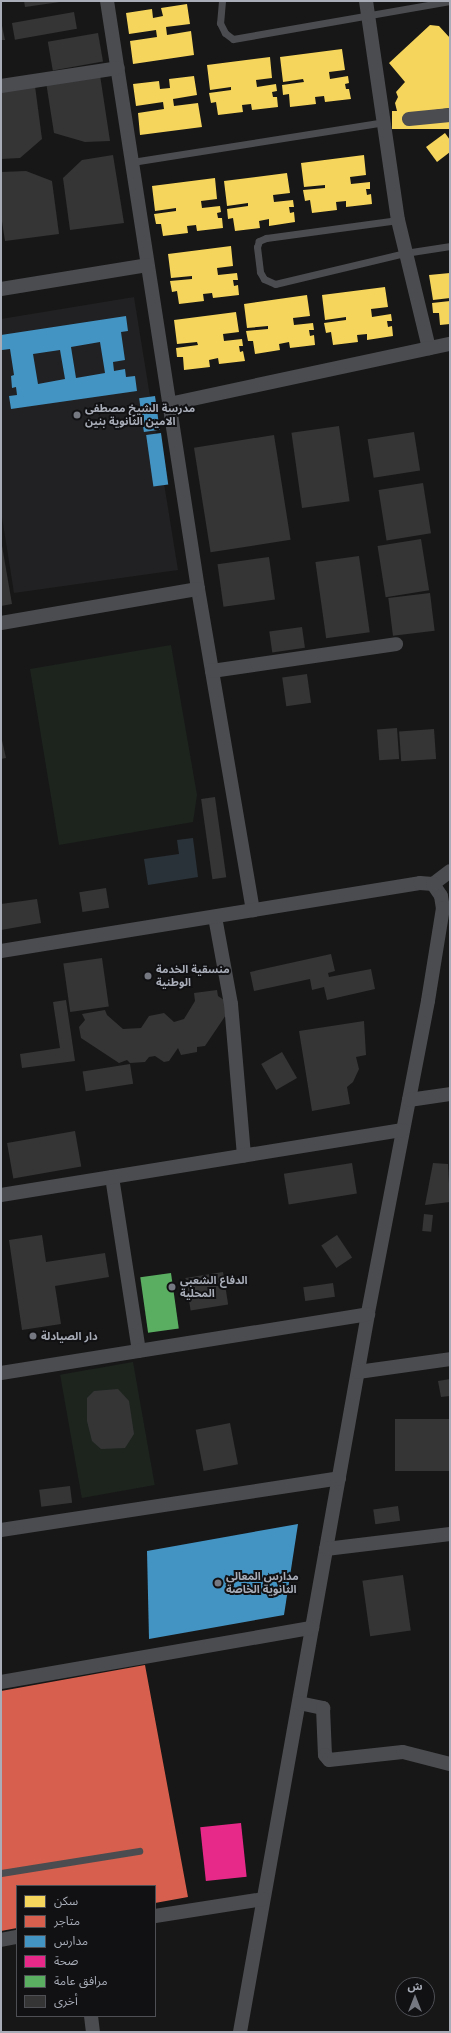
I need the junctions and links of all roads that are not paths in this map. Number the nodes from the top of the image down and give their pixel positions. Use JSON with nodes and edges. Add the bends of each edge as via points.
{"nodes":[{"id":1,"x":107,"y":1,"type":"edge"},
{"id":2,"x":222,"y":1,"type":"edge"},
{"id":3,"x":450,"y":1,"type":"edge"},
{"id":4,"x":367,"y":8,"type":"edge"},
{"id":5,"x":118,"y":68,"type":"junction"},
{"id":6,"x":1,"y":86,"type":"edge"},
{"id":7,"x":450,"y":115,"type":"edge"},
{"id":8,"x":409,"y":120,"type":"dead end"},
{"id":9,"x":385,"y":122,"type":"junction"},
{"id":10,"x":132,"y":162,"type":"junction"},
{"id":11,"x":398,"y":220,"type":"junction"},
{"id":12,"x":450,"y":246,"type":"edge"},
{"id":13,"x":405,"y":253,"type":"junction"},
{"id":14,"x":147,"y":266,"type":"junction"},
{"id":15,"x":1,"y":290,"type":"edge"},
{"id":16,"x":450,"y":344,"type":"edge"},
{"id":17,"x":429,"y":348,"type":"junction"},
{"id":18,"x":168,"y":404,"type":"junction"},
{"id":19,"x":198,"y":589,"type":"junction"},
{"id":20,"x":1,"y":623,"type":"edge"},
{"id":21,"x":396,"y":644,"type":"dead end"},
{"id":22,"x":212,"y":671,"type":"junction"},
{"id":23,"x":450,"y":872,"type":"edge"},
{"id":24,"x":433,"y":884,"type":"junction"},
{"id":25,"x":253,"y":910,"type":"junction"},
{"id":26,"x":216,"y":917,"type":"junction"},
{"id":27,"x":1,"y":950,"type":"edge"},
{"id":28,"x":450,"y":1094,"type":"edge"},
{"id":29,"x":409,"y":1100,"type":"junction"},
{"id":30,"x":403,"y":1130,"type":"junction"},
{"id":31,"x":244,"y":1156,"type":"junction"},
{"id":32,"x":112,"y":1177,"type":"junction"},
{"id":33,"x":1,"y":1194,"type":"edge"},
{"id":34,"x":368,"y":1314,"type":"junction"},
{"id":35,"x":139,"y":1351,"type":"junction"},
{"id":36,"x":450,"y":1359,"type":"edge"},
{"id":37,"x":358,"y":1372,"type":"junction"},
{"id":38,"x":1,"y":1374,"type":"edge"},
{"id":39,"x":338,"y":1478,"type":"junction"},
{"id":40,"x":1,"y":1530,"type":"edge"},
{"id":41,"x":450,"y":1534,"type":"edge"},
{"id":42,"x":326,"y":1549,"type":"junction"},
{"id":43,"x":312,"y":1628,"type":"junction"},
{"id":44,"x":1,"y":1682,"type":"edge"},
{"id":45,"x":299,"y":1703,"type":"junction"},
{"id":46,"x":450,"y":1764,"type":"edge"},
{"id":47,"x":139,"y":1851,"type":"dead end"},
{"id":48,"x":1,"y":1873,"type":"edge"},
{"id":49,"x":263,"y":1899,"type":"junction"},
{"id":50,"x":156,"y":1916,"type":"edge"},
{"id":51,"x":16,"y":1937,"type":"edge"},
{"id":52,"x":1,"y":1940,"type":"edge"},
{"id":53,"x":91,"y":2017,"type":"edge"},
{"id":54,"x":93,"y":2032,"type":"edge"},
{"id":55,"x":243,"y":2032,"type":"edge"}],
"edges":[{"from":1,"to":5,"type":"street"},
{"from":2,"to":4,"type":"lane","via":[[220,23],[225,33],[233,39]]},
{"from":3,"to":4,"type":"lane"},
{"from":4,"to":9,"type":"street"},
{"from":5,"to":6,"type":"street"},
{"from":5,"to":10,"type":"street"},
{"from":7,"to":8,"type":"street"},
{"from":9,"to":10,"type":"lane"},
{"from":9,"to":11,"type":"street"},
{"from":10,"to":14,"type":"street"},
{"from":11,"to":13,"type":"street"},
{"from":11,"to":13,"type":"lane","via":[[266,238],[259,241],[257,264],[264,279],[275,284]]},
{"from":12,"to":13,"type":"lane"},
{"from":13,"to":17,"type":"street"},
{"from":14,"to":15,"type":"street"},
{"from":14,"to":18,"type":"street"},
{"from":16,"to":17,"type":"street"},
{"from":17,"to":18,"type":"street"},
{"from":18,"to":19,"type":"street"},
{"from":19,"to":20,"type":"street"},
{"from":19,"to":22,"type":"street"},
{"from":21,"to":22,"type":"street"},
{"from":22,"to":25,"type":"street"},
{"from":23,"to":24,"type":"street"},
{"from":24,"to":25,"type":"street","via":[[411,884]]},
{"from":24,"to":29,"type":"street","via":[[441,896],[443,908]]},
{"from":25,"to":26,"type":"street"},
{"from":26,"to":27,"type":"street"},
{"from":26,"to":31,"type":"street","via":[[231,1004]]},
{"from":28,"to":29,"type":"street"},
{"from":29,"to":30,"type":"street"},
{"from":30,"to":31,"type":"street"},
{"from":30,"to":34,"type":"street"},
{"from":31,"to":32,"type":"street"},
{"from":32,"to":33,"type":"street"},
{"from":32,"to":35,"type":"street"},
{"from":34,"to":35,"type":"street"},
{"from":34,"to":37,"type":"street"},
{"from":35,"to":38,"type":"street"},
{"from":36,"to":37,"type":"street"},
{"from":37,"to":39,"type":"street"},
{"from":39,"to":40,"type":"street"},
{"from":39,"to":42,"type":"street"},
{"from":41,"to":42,"type":"street"},
{"from":42,"to":43,"type":"street"},
{"from":43,"to":44,"type":"street"},
{"from":43,"to":45,"type":"street"},
{"from":45,"to":46,"type":"street","via":[[323,1708],[325,1755],[329,1760],[403,1752]]},
{"from":45,"to":49,"type":"street"},
{"from":47,"to":48,"type":"lane"},
{"from":49,"to":50,"type":"street"},
{"from":49,"to":55,"type":"street"},
{"from":51,"to":52,"type":"street"},
{"from":53,"to":54,"type":"street"}]}
